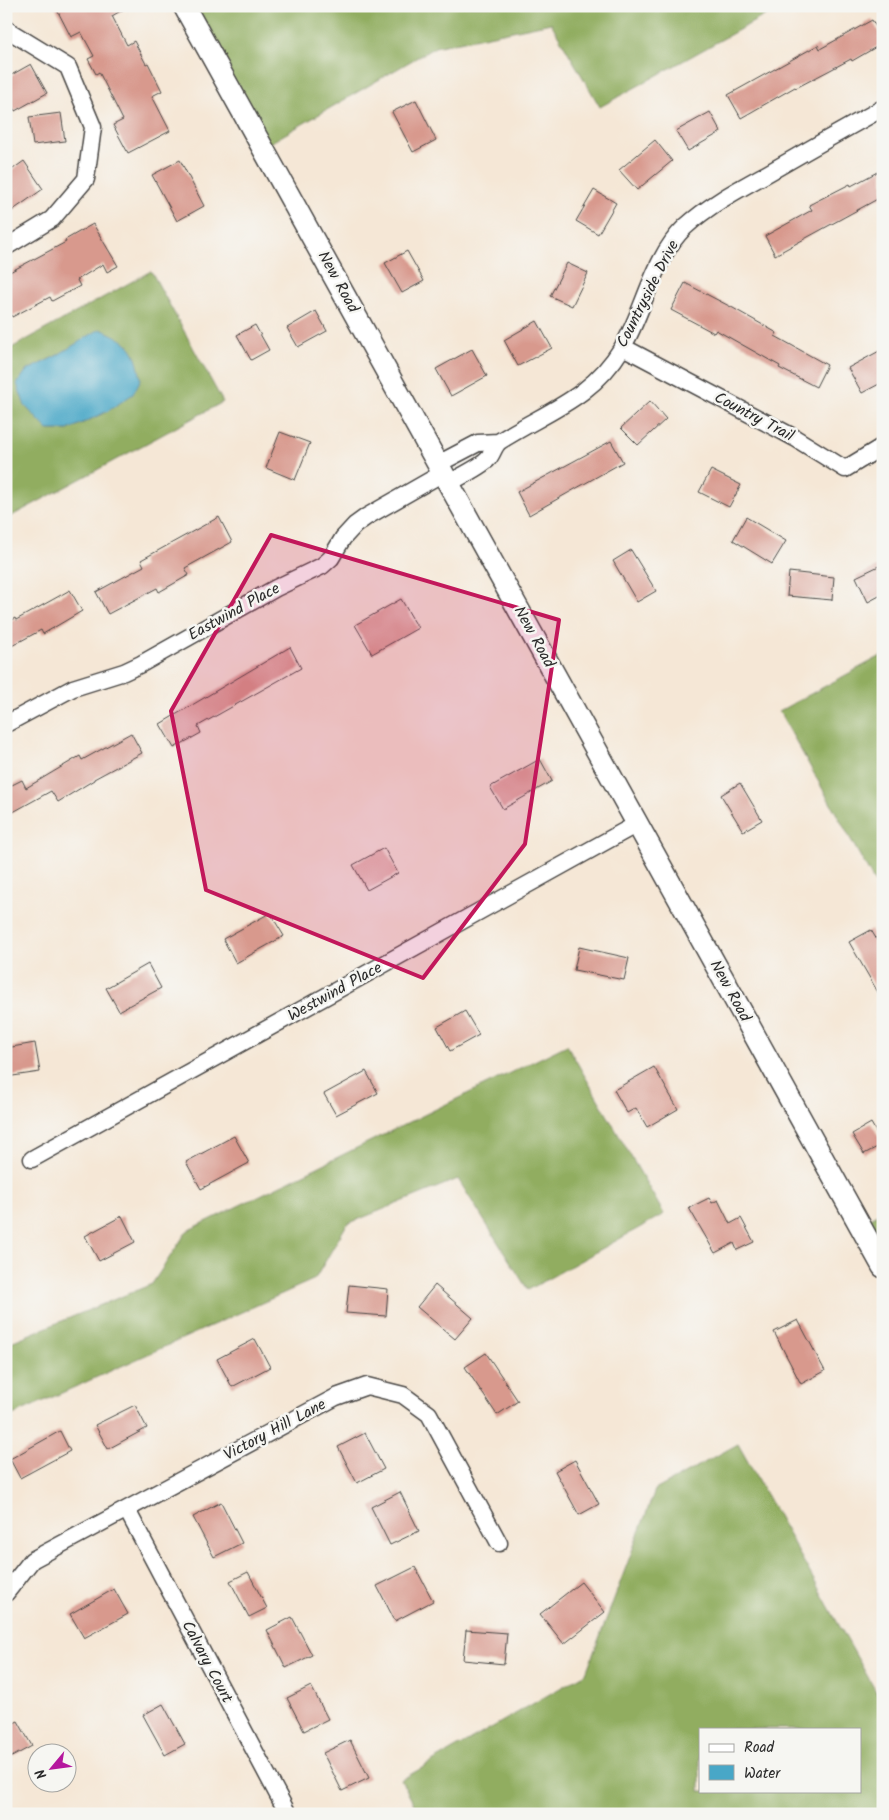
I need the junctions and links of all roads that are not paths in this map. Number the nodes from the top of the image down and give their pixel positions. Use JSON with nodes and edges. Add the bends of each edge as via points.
{"nodes":[{"id":1,"x":184,"y":6,"type":"edge"},
{"id":2,"x":6,"y":29,"type":"edge"},
{"id":3,"x":883,"y":108,"type":"edge"},
{"id":4,"x":6,"y":247,"type":"edge"},
{"id":5,"x":623,"y":347,"type":"junction"},
{"id":6,"x":883,"y":446,"type":"edge"},
{"id":7,"x":444,"y":473,"type":"junction"},
{"id":8,"x":6,"y":724,"type":"edge"},
{"id":9,"x":638,"y":824,"type":"junction"},
{"id":10,"x":32,"y":1160,"type":"dead end"},
{"id":11,"x":883,"y":1267,"type":"edge"},
{"id":12,"x":127,"y":1510,"type":"junction"},
{"id":13,"x":498,"y":1543,"type":"dead end"},
{"id":14,"x":6,"y":1593,"type":"edge"},
{"id":15,"x":288,"y":1814,"type":"edge"}],
"edges":[{"from":1,"to":7,"type":"street","name":"New Road"},
{"from":2,"to":4,"type":"street","via":[[68,67],[93,127],[86,179],[52,219]]},
{"from":3,"to":5,"type":"street","name":"Countryside Drive","via":[[726,197],[684,228],[659,266]]},
{"from":5,"to":6,"type":"street","name":"Country Trail","via":[[795,438],[845,470]]},
{"from":5,"to":7,"type":"street","name":"Countryside Drive","via":[[606,370],[567,404],[498,442],[478,443]]},
{"from":7,"to":8,"type":"street","name":"Eastwind Place","via":[[355,525],[322,566],[276,588],[141,664],[73,688]]},
{"from":7,"to":9,"type":"street","name":"New Road"},
{"from":9,"to":10,"type":"street","name":"Westwind Place"},
{"from":9,"to":11,"type":"street","name":"New Road"},
{"from":12,"to":13,"type":"street","name":"Victory Hill Lane","via":[[336,1397],[367,1386],[403,1395],[429,1414]]},
{"from":12,"to":14,"type":"street","name":"Victory Hill Lane","via":[[32,1560]]},
{"from":12,"to":15,"type":"street","name":"Calvary Court"}]}
